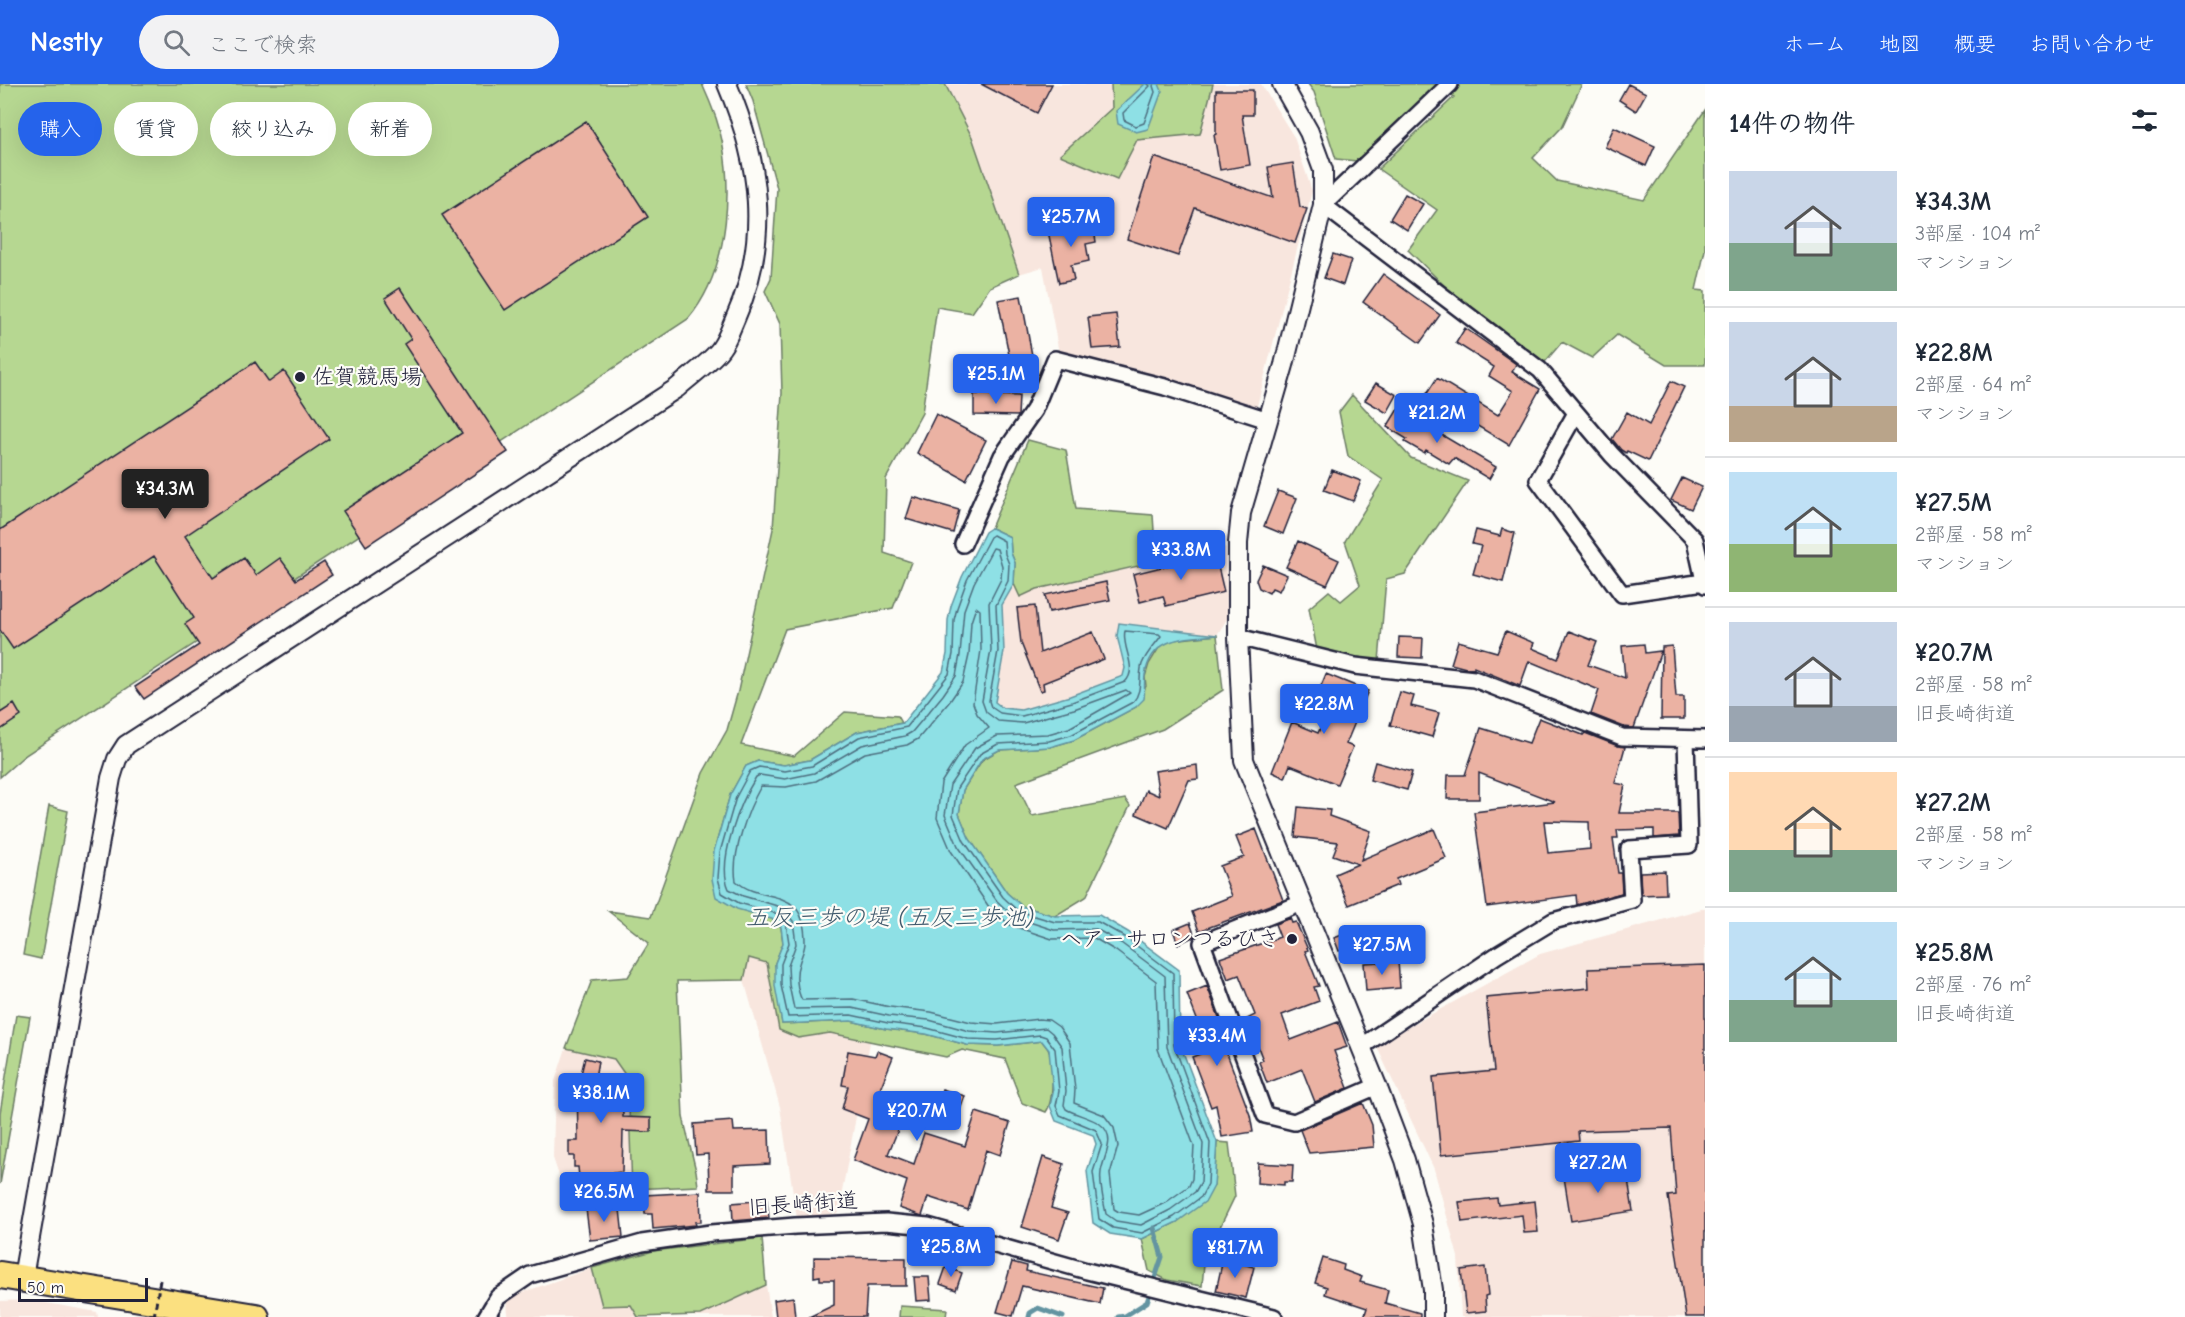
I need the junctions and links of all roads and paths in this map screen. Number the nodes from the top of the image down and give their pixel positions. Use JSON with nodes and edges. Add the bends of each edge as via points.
{"nodes":[{"id":1,"x":727,"y":84,"type":"edge"},
{"id":2,"x":1282,"y":84,"type":"edge"},
{"id":3,"x":1450,"y":84,"type":"edge"},
{"id":4,"x":1323,"y":205,"type":"junction"},
{"id":5,"x":1576,"y":413,"type":"junction"},
{"id":6,"x":1268,"y":420,"type":"junction"},
{"id":7,"x":963,"y":544,"type":"dead end"},
{"id":8,"x":1705,"y":583,"type":"edge"},
{"id":9,"x":1238,"y":637,"type":"junction"},
{"id":10,"x":1686,"y":739,"type":"junction"},
{"id":11,"x":1705,"y":739,"type":"edge"},
{"id":12,"x":1302,"y":903,"type":"junction"},
{"id":13,"x":1361,"y":1047,"type":"junction"},
{"id":14,"x":1377,"y":1086,"type":"junction"},
{"id":15,"x":11,"y":1276,"type":"edge"},
{"id":16,"x":160,"y":1280,"type":"dead end"},
{"id":17,"x":154,"y":1317,"type":"edge"},
{"id":18,"x":256,"y":1317,"type":"edge"},
{"id":19,"x":486,"y":1317,"type":"edge"},
{"id":20,"x":1274,"y":1317,"type":"edge"},
{"id":21,"x":1433,"y":1317,"type":"edge"}],
"edges":[{"from":1,"to":15,"type":"street","via":[[749,146],[758,194],[758,242],[746,295],[721,348],[677,388],[126,745],[117,759]]},
{"from":2,"to":4,"type":"street","via":[[1309,132],[1323,170]]},
{"from":3,"to":4,"type":"street"},
{"from":4,"to":5,"type":"street","via":[[1540,370]]},
{"from":4,"to":6,"type":"street"},
{"from":5,"to":8,"type":"street","via":[[1611,455],[1695,540]]},
{"from":5,"to":8,"type":"street","via":[[1538,480],[1622,594]]},
{"from":6,"to":7,"type":"street","via":[[1165,387],[1055,359],[1034,410],[1002,456]]},
{"from":6,"to":9,"type":"street","via":[[1241,513]]},
{"from":9,"to":10,"type":"street","via":[[1355,666],[1474,679],[1622,737]]},
{"from":9,"to":12,"type":"street","via":[[1244,760]]},
{"from":10,"to":11,"type":"street"},
{"from":10,"to":13,"type":"street","via":[[1689,845],[1629,849],[1632,900],[1553,921]]},
{"from":12,"to":13,"type":"street"},
{"from":12,"to":14,"type":"street","via":[[1202,943],[1265,1115],[1294,1122]]},
{"from":13,"to":14,"type":"street"},
{"from":14,"to":21,"type":"street","via":[[1405,1160],[1423,1224]]},
{"from":15,"to":18,"type":"highway"},
{"from":16,"to":17,"type":"path","bridge":true},
{"from":19,"to":20,"type":"street","name":"旧長崎街道","via":[[498,1297],[530,1275],[642,1243],[711,1233],[886,1222],[928,1226]]}]}
